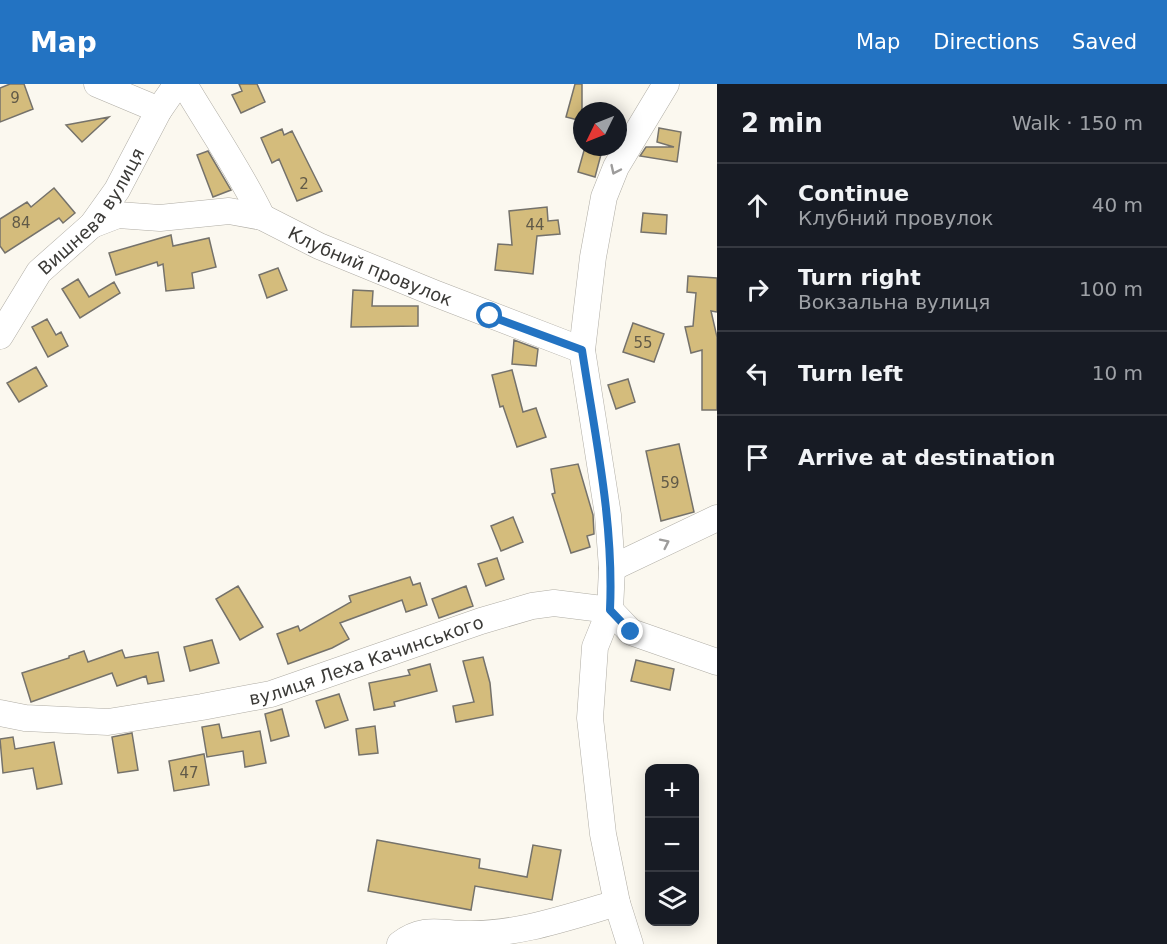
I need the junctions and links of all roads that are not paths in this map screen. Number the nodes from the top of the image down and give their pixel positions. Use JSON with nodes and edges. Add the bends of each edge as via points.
{"nodes":[{"id":1,"x":97,"y":84,"type":"edge"},
{"id":2,"x":177,"y":84,"type":"edge"},
{"id":3,"x":184,"y":84,"type":"edge"},
{"id":4,"x":666,"y":84,"type":"edge"},
{"id":5,"x":159,"y":110,"type":"junction"},
{"id":6,"x":262,"y":217,"type":"junction"},
{"id":7,"x":92,"y":225,"type":"junction"},
{"id":8,"x":0,"y":336,"type":"edge"},
{"id":9,"x":582,"y":350,"type":"junction"},
{"id":10,"x":717,"y":518,"type":"edge"},
{"id":11,"x":612,"y":568,"type":"junction"},
{"id":12,"x":610,"y":610,"type":"junction"},
{"id":13,"x":717,"y":662,"type":"edge"},
{"id":14,"x":0,"y":713,"type":"edge"},
{"id":15,"x":617,"y":903,"type":"junction"},
{"id":16,"x":400,"y":944,"type":"edge"},
{"id":17,"x":630,"y":944,"type":"edge"}],
"edges":[{"from":1,"to":5,"type":"street"},
{"from":2,"to":5,"type":"street","name":"Вишнева вулиця"},
{"from":3,"to":6,"type":"street","via":[[248,186]]},
{"from":4,"to":9,"type":"street","one_way":true,"via":[[616,167],[604,197]]},
{"from":5,"to":7,"type":"street","name":"Вишнева вулиця","via":[[117,190]]},
{"from":6,"to":7,"type":"street","name":"Клубний провулок","via":[[229,211],[160,218],[118,215]]},
{"from":6,"to":9,"type":"street","name":"Клубний провулок","via":[[319,246]]},
{"from":7,"to":8,"type":"street","name":"Вишнева вулиця","via":[[39,272]]},
{"from":9,"to":11,"type":"street","via":[[608,515]]},
{"from":11,"to":10,"type":"street","one_way":true},
{"from":11,"to":12,"type":"street"},
{"from":12,"to":13,"type":"street","via":[[631,632]]},
{"from":12,"to":14,"type":"street","name":"вулиця Леха Качинського","via":[[554,603],[532,606],[272,694],[202,707],[108,722]]},
{"from":12,"to":15,"type":"street","via":[[596,647],[590,718],[603,834]]},
{"from":15,"to":16,"type":"street","via":[[512,932],[434,931]]},
{"from":15,"to":17,"type":"street"}]}
